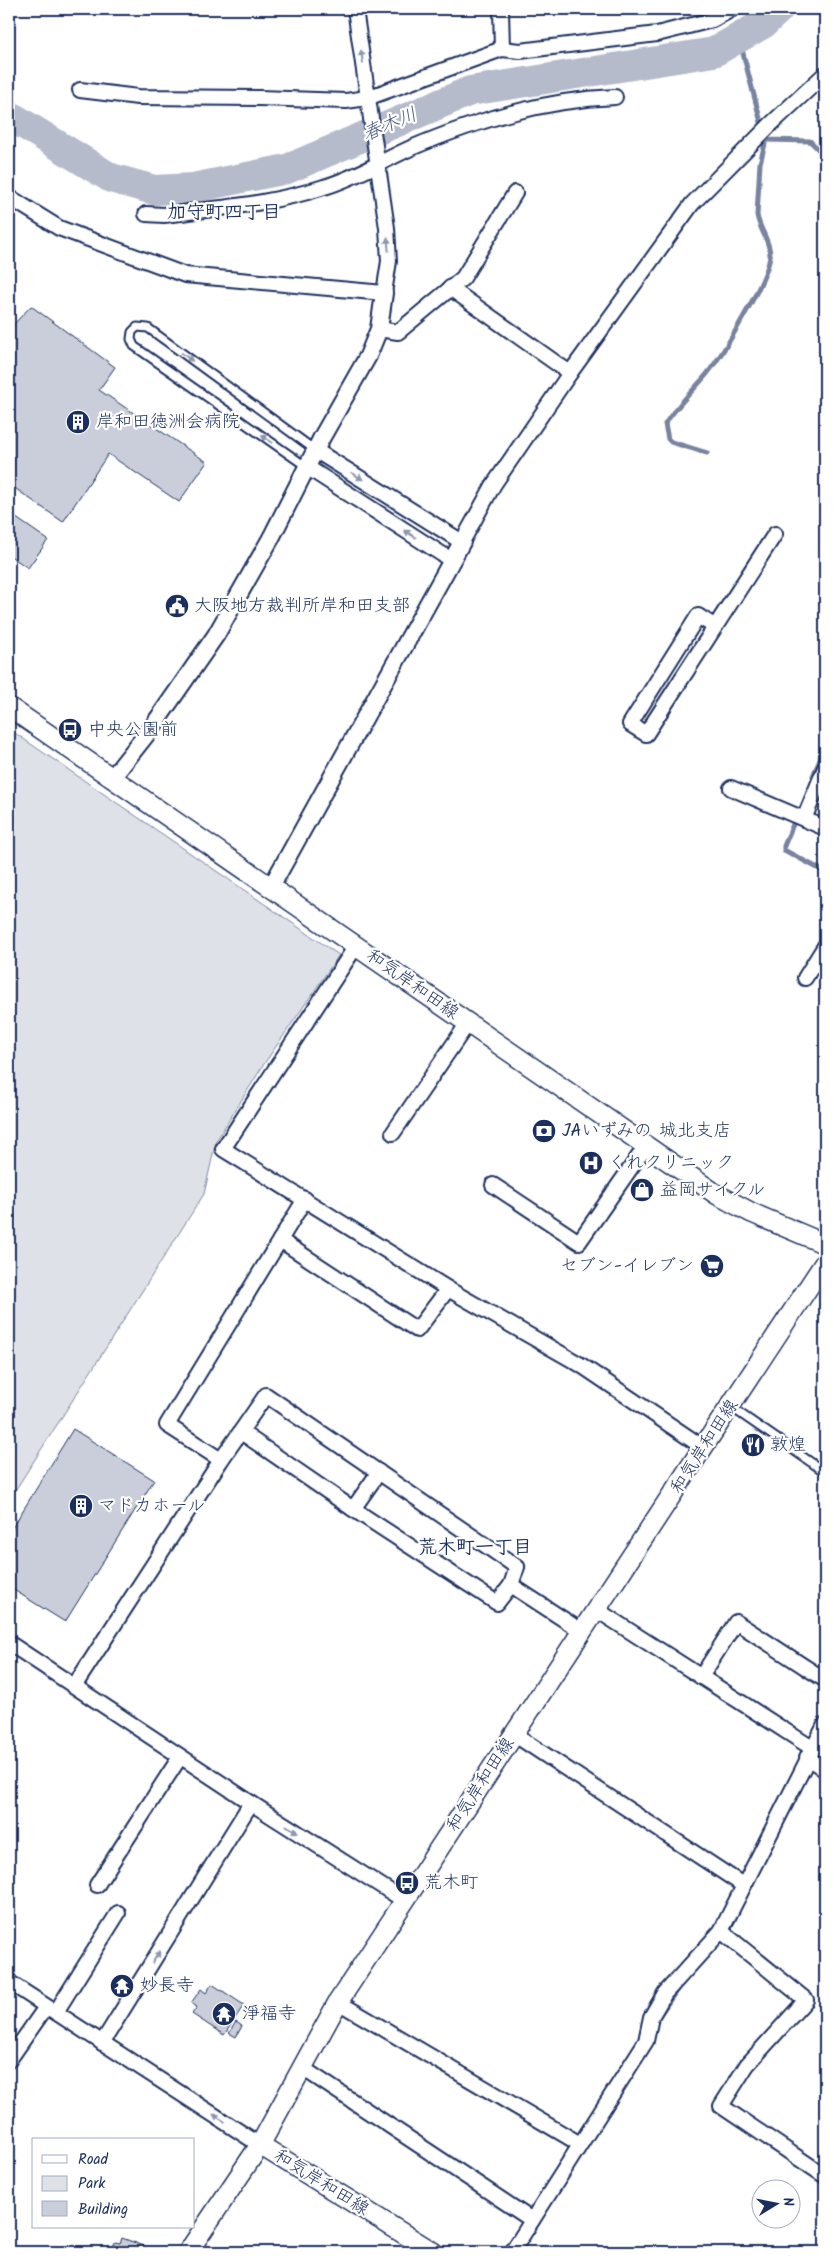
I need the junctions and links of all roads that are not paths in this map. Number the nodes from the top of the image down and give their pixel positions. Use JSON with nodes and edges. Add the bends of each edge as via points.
{"nodes":[{"id":1,"x":355,"y":9,"type":"edge"},
{"id":2,"x":501,"y":9,"type":"edge"},
{"id":3,"x":732,"y":9,"type":"edge"},
{"id":4,"x":502,"y":49,"type":"junction"},
{"id":5,"x":825,"y":74,"type":"edge"},
{"id":6,"x":80,"y":90,"type":"dead end"},
{"id":7,"x":616,"y":97,"type":"dead end"},
{"id":8,"x":368,"y":102,"type":"junction"},
{"id":9,"x":377,"y":162,"type":"junction"},
{"id":10,"x":515,"y":193,"type":"dead end"},
{"id":11,"x":9,"y":197,"type":"edge"},
{"id":12,"x":146,"y":214,"type":"dead end"},
{"id":13,"x":450,"y":288,"type":"junction"},
{"id":14,"x":384,"y":293,"type":"junction"},
{"id":15,"x":379,"y":329,"type":"junction"},
{"id":16,"x":570,"y":373,"type":"junction"},
{"id":17,"x":315,"y":450,"type":"junction"},
{"id":18,"x":307,"y":467,"type":"junction"},
{"id":19,"x":775,"y":534,"type":"dead end"},
{"id":20,"x":462,"y":542,"type":"junction"},
{"id":21,"x":451,"y":560,"type":"junction"},
{"id":22,"x":714,"y":626,"type":"junction"},
{"id":23,"x":9,"y":707,"type":"edge"},
{"id":24,"x":825,"y":768,"type":"edge"},
{"id":25,"x":112,"y":778,"type":"junction"},
{"id":26,"x":731,"y":788,"type":"dead end"},
{"id":27,"x":804,"y":819,"type":"junction"},
{"id":28,"x":825,"y":828,"type":"edge"},
{"id":29,"x":271,"y":887,"type":"junction"},
{"id":30,"x":356,"y":946,"type":"junction"},
{"id":31,"x":825,"y":946,"type":"edge"},
{"id":32,"x":805,"y":978,"type":"dead end"},
{"id":33,"x":468,"y":1024,"type":"junction"},
{"id":34,"x":393,"y":1134,"type":"dead end"},
{"id":35,"x":646,"y":1146,"type":"junction"},
{"id":36,"x":494,"y":1184,"type":"dead end"},
{"id":37,"x":305,"y":1199,"type":"junction"},
{"id":38,"x":280,"y":1240,"type":"junction"},
{"id":39,"x":825,"y":1244,"type":"edge"},
{"id":40,"x":825,"y":1262,"type":"edge"},
{"id":41,"x":448,"y":1289,"type":"junction"},
{"id":42,"x":731,"y":1407,"type":"junction"},
{"id":43,"x":241,"y":1432,"type":"junction"},
{"id":44,"x":704,"y":1448,"type":"junction"},
{"id":45,"x":221,"y":1460,"type":"junction"},
{"id":46,"x":379,"y":1472,"type":"junction"},
{"id":47,"x":825,"y":1472,"type":"edge"},
{"id":48,"x":353,"y":1509,"type":"junction"},
{"id":49,"x":511,"y":1585,"type":"junction"},
{"id":50,"x":598,"y":1610,"type":"junction"},
{"id":51,"x":583,"y":1632,"type":"junction"},
{"id":52,"x":9,"y":1643,"type":"edge"},
{"id":53,"x":702,"y":1677,"type":"junction"},
{"id":54,"x":825,"y":1680,"type":"edge"},
{"id":55,"x":75,"y":1686,"type":"junction"},
{"id":56,"x":825,"y":1725,"type":"edge"},
{"id":57,"x":515,"y":1735,"type":"junction"},
{"id":58,"x":810,"y":1753,"type":"junction"},
{"id":59,"x":180,"y":1757,"type":"junction"},
{"id":60,"x":825,"y":1770,"type":"edge"},
{"id":61,"x":251,"y":1803,"type":"junction"},
{"id":62,"x":97,"y":1885,"type":"dead end"},
{"id":63,"x":742,"y":1886,"type":"junction"},
{"id":64,"x":405,"y":1901,"type":"junction"},
{"id":65,"x":118,"y":1913,"type":"dead end"},
{"id":66,"x":721,"y":1930,"type":"junction"},
{"id":67,"x":9,"y":1982,"type":"edge"},
{"id":68,"x":338,"y":2002,"type":"junction"},
{"id":69,"x":51,"y":2010,"type":"junction"},
{"id":70,"x":102,"y":2043,"type":"junction"},
{"id":71,"x":9,"y":2060,"type":"edge"},
{"id":72,"x":301,"y":2067,"type":"junction"},
{"id":73,"x":580,"y":2144,"type":"junction"},
{"id":74,"x":260,"y":2145,"type":"junction"},
{"id":75,"x":825,"y":2176,"type":"edge"},
{"id":76,"x":532,"y":2220,"type":"junction"},
{"id":77,"x":188,"y":2252,"type":"edge"},
{"id":78,"x":433,"y":2252,"type":"edge"},
{"id":79,"x":512,"y":2252,"type":"edge"}],
"edges":[{"from":8,"to":1,"type":"street","one_way":true},
{"from":2,"to":4,"type":"street"},
{"from":3,"to":4,"type":"street","via":[[712,20],[657,34],[520,51]]},
{"from":4,"to":8,"type":"street"},
{"from":5,"to":16,"type":"street","via":[[776,126],[760,136],[692,204]]},
{"from":6,"to":8,"type":"street","via":[[138,97]]},
{"from":7,"to":9,"type":"street","via":[[578,98],[499,115]]},
{"from":8,"to":9,"type":"street"},
{"from":9,"to":12,"type":"street","via":[[326,187],[286,199],[164,215]]},
{"from":14,"to":9,"type":"street","one_way":true,"via":[[390,261]]},
{"from":10,"to":13,"type":"street","via":[[463,278]]},
{"from":11,"to":14,"type":"street","via":[[59,228],[185,274]]},
{"from":13,"to":15,"type":"street","via":[[398,332]]},
{"from":13,"to":16,"type":"street"},
{"from":14,"to":15,"type":"street"},
{"from":15,"to":17,"type":"street","via":[[368,356]]},
{"from":16,"to":20,"type":"street","via":[[494,484]]},
{"from":17,"to":18,"type":"street"},
{"from":18,"to":17,"type":"lane","one_way":true,"via":[[134,346],[132,332],[137,327],[148,328]]},
{"from":17,"to":20,"type":"street","one_way":true},
{"from":21,"to":18,"type":"street","one_way":true},
{"from":18,"to":25,"type":"street","via":[[216,635],[153,726]]},
{"from":19,"to":22,"type":"street"},
{"from":20,"to":21,"type":"street"},
{"from":21,"to":29,"type":"street"},
{"from":22,"to":22,"type":"street","via":[[646,734],[630,724],[698,616]]},
{"from":23,"to":25,"type":"main road","name":"和気岸和田線"},
{"from":24,"to":27,"type":"street"},
{"from":25,"to":29,"type":"main road","name":"和気岸和田線"},
{"from":26,"to":27,"type":"street"},
{"from":27,"to":28,"type":"street"},
{"from":29,"to":30,"type":"main road","name":"和気岸和田線"},
{"from":30,"to":33,"type":"main road","name":"和気岸和田線"},
{"from":30,"to":37,"type":"street","via":[[223,1149]]},
{"from":31,"to":32,"type":"street"},
{"from":33,"to":34,"type":"street"},
{"from":33,"to":35,"type":"main road","name":"和気岸和田線"},
{"from":35,"to":36,"type":"street","via":[[579,1242]]},
{"from":35,"to":39,"type":"main road","name":"和気岸和田線","via":[[716,1194]]},
{"from":37,"to":38,"type":"street"},
{"from":37,"to":41,"type":"street"},
{"from":38,"to":41,"type":"street","via":[[416,1330]]},
{"from":38,"to":45,"type":"street","via":[[168,1425]]},
{"from":40,"to":42,"type":"main road","name":"和気岸和田線"},
{"from":41,"to":44,"type":"street","via":[[581,1365]]},
{"from":42,"to":44,"type":"main road","name":"和気岸和田線"},
{"from":42,"to":47,"type":"lane"},
{"from":43,"to":45,"type":"street"},
{"from":43,"to":46,"type":"street","via":[[266,1395]]},
{"from":43,"to":48,"type":"street"},
{"from":44,"to":50,"type":"main road","name":"和気岸和田線"},
{"from":45,"to":55,"type":"street"},
{"from":46,"to":48,"type":"street"},
{"from":46,"to":49,"type":"street","via":[[517,1567]]},
{"from":48,"to":49,"type":"street","via":[[497,1603]]},
{"from":49,"to":51,"type":"street"},
{"from":50,"to":51,"type":"main road","name":"和気岸和田線"},
{"from":50,"to":53,"type":"street"},
{"from":51,"to":57,"type":"main road","name":"和気岸和田線"},
{"from":52,"to":55,"type":"street"},
{"from":53,"to":54,"type":"street","via":[[736,1622]]},
{"from":53,"to":58,"type":"street"},
{"from":55,"to":59,"type":"street"},
{"from":56,"to":58,"type":"street"},
{"from":57,"to":63,"type":"street"},
{"from":57,"to":64,"type":"main road","name":"和気岸和田線"},
{"from":58,"to":60,"type":"street"},
{"from":58,"to":63,"type":"street"},
{"from":59,"to":61,"type":"street"},
{"from":59,"to":62,"type":"street"},
{"from":61,"to":64,"type":"street","one_way":true},
{"from":70,"to":61,"type":"street","one_way":true},
{"from":63,"to":66,"type":"street"},
{"from":64,"to":68,"type":"main road","name":"和気岸和田線"},
{"from":65,"to":69,"type":"street"},
{"from":66,"to":73,"type":"street","via":[[665,1993],[651,2016],[646,2041]]},
{"from":66,"to":75,"type":"street","via":[[806,2000],[747,2065],[721,2106]]},
{"from":67,"to":69,"type":"street"},
{"from":68,"to":72,"type":"main road","name":"和気岸和田線"},
{"from":68,"to":73,"type":"street"},
{"from":69,"to":70,"type":"street"},
{"from":69,"to":71,"type":"street"},
{"from":74,"to":70,"type":"street","one_way":true},
{"from":72,"to":74,"type":"main road","name":"和気岸和田線"},
{"from":72,"to":76,"type":"street"},
{"from":73,"to":76,"type":"street"},
{"from":74,"to":77,"type":"main road"},
{"from":74,"to":78,"type":"main road","name":"和気岸和田線"},
{"from":76,"to":79,"type":"street"}]}
